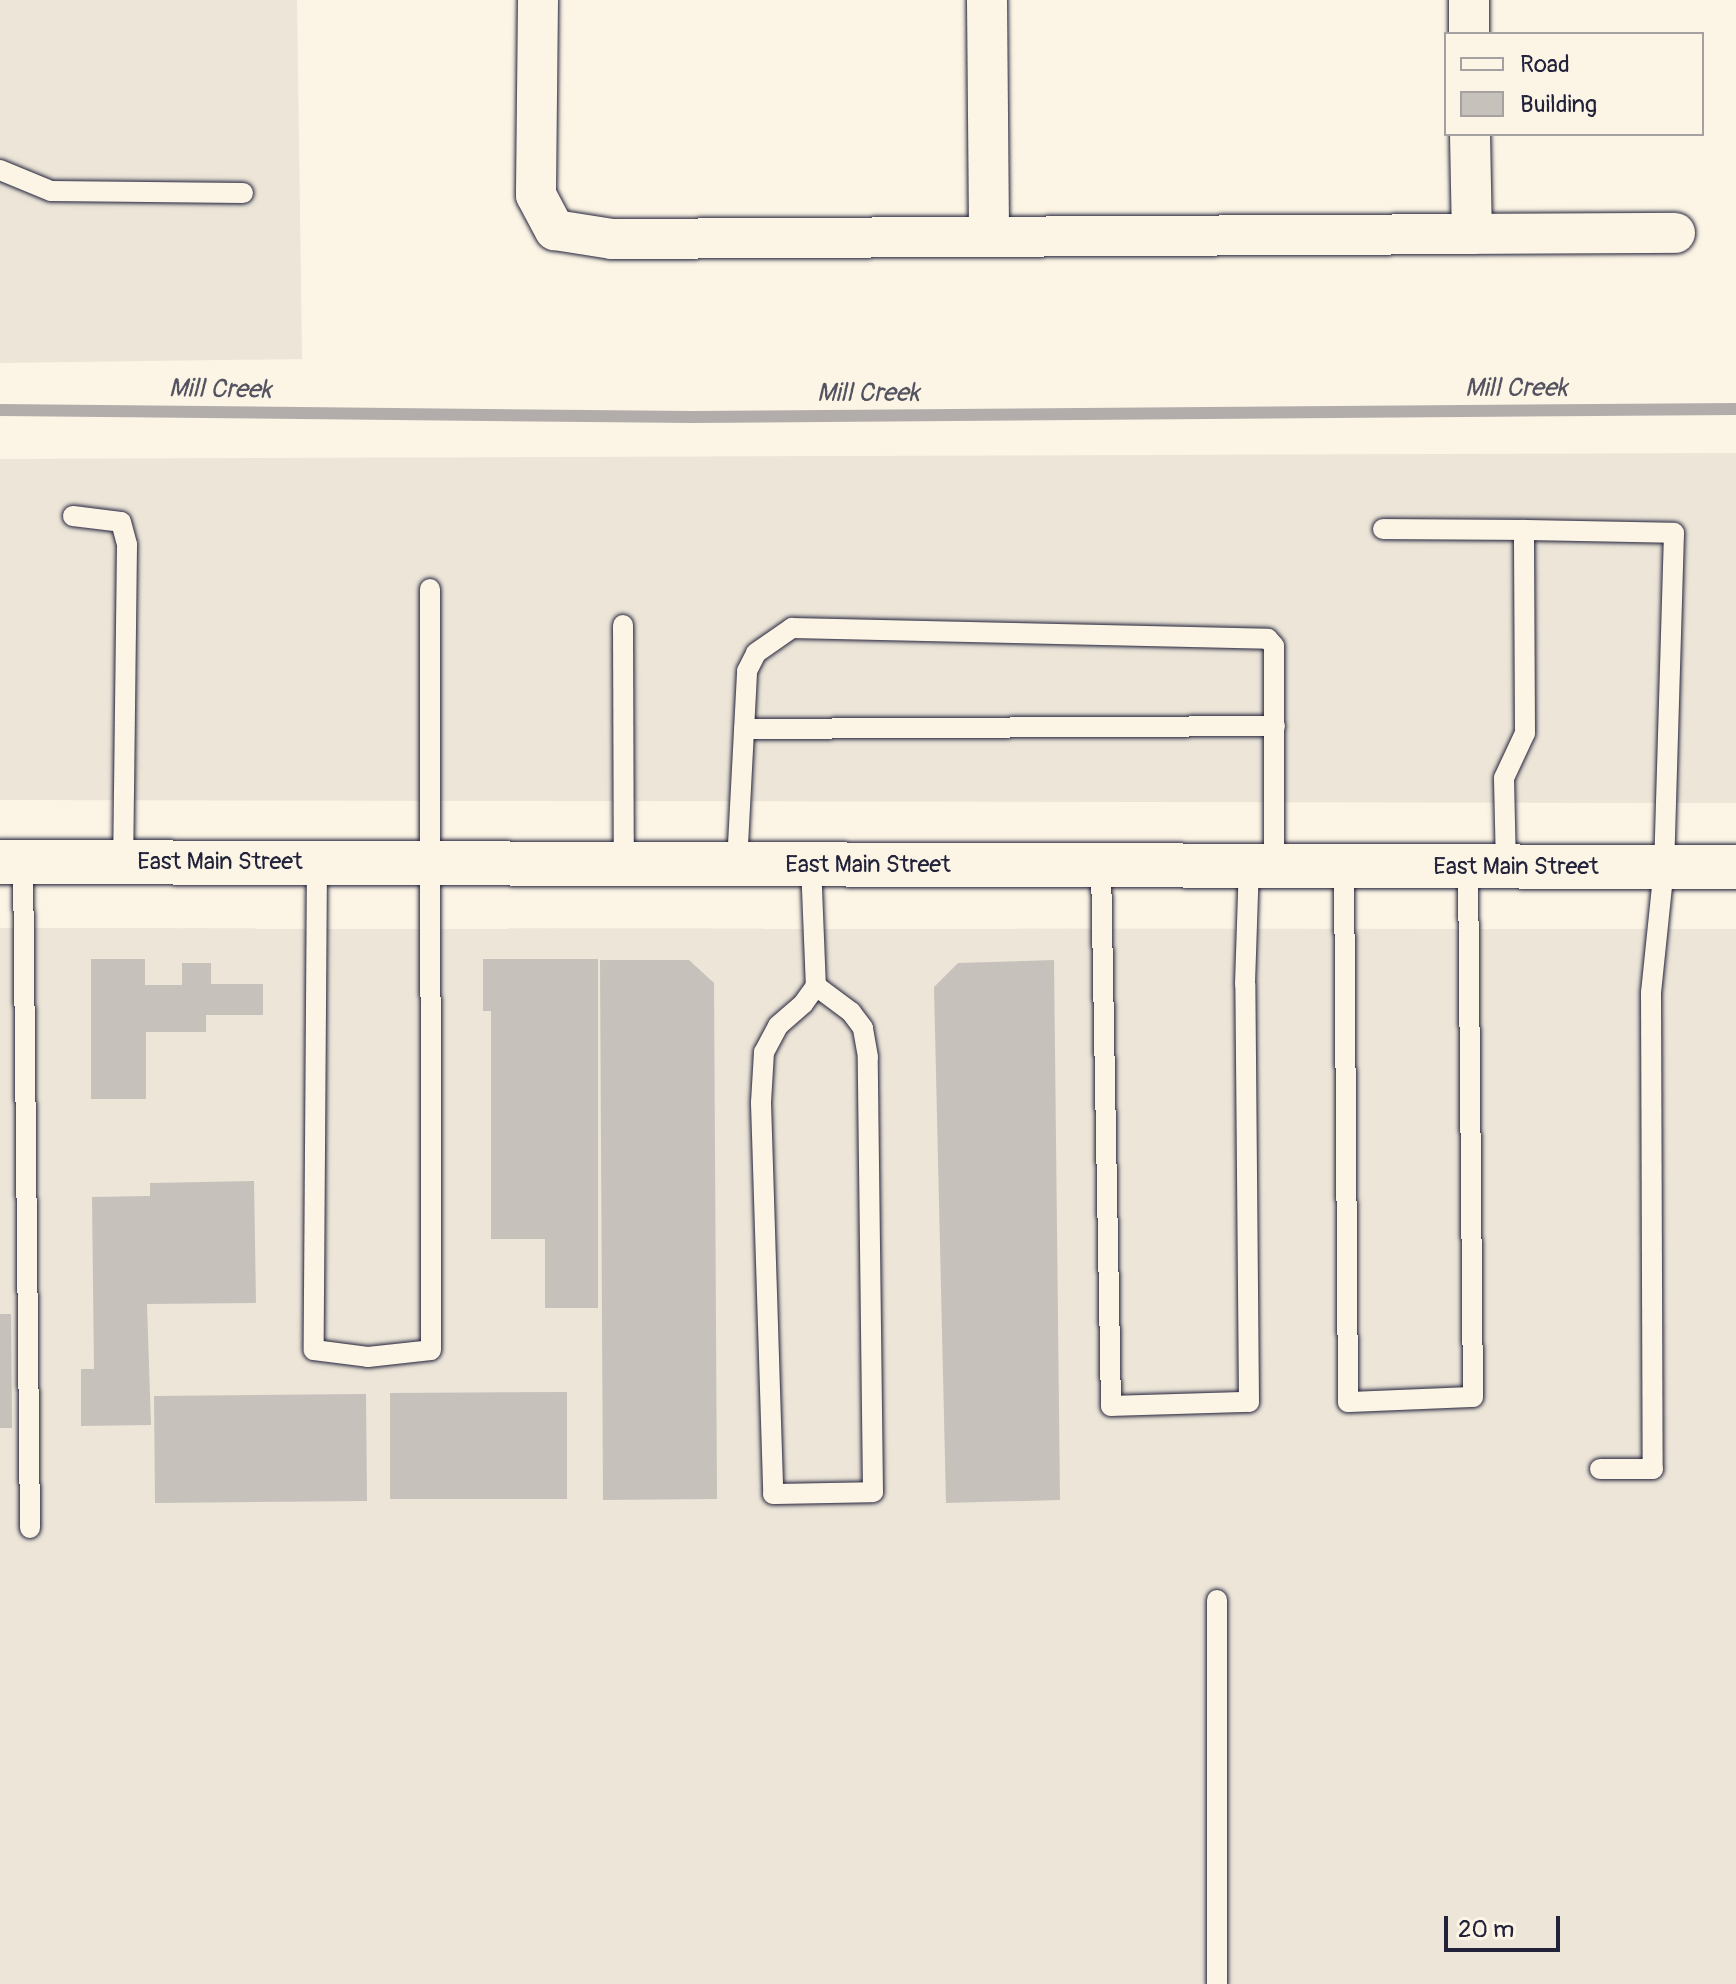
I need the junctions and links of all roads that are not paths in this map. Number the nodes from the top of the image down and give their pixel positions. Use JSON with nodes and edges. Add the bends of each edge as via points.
{"nodes":[{"id":1,"x":538,"y":0,"type":"edge"},
{"id":2,"x":987,"y":0,"type":"edge"},
{"id":3,"x":1469,"y":0,"type":"edge"},
{"id":4,"x":1469,"y":32,"type":"edge"},
{"id":5,"x":1470,"y":136,"type":"edge"},
{"id":6,"x":0,"y":170,"type":"edge"},
{"id":7,"x":243,"y":193,"type":"dead end"},
{"id":8,"x":1675,"y":233,"type":"dead end"},
{"id":9,"x":1472,"y":234,"type":"junction"},
{"id":10,"x":989,"y":236,"type":"junction"},
{"id":11,"x":73,"y":516,"type":"dead end"},
{"id":12,"x":1383,"y":529,"type":"dead end"},
{"id":13,"x":1524,"y":530,"type":"junction"},
{"id":14,"x":430,"y":589,"type":"dead end"},
{"id":15,"x":623,"y":625,"type":"dead end"},
{"id":16,"x":1275,"y":726,"type":"junction"},
{"id":17,"x":744,"y":729,"type":"junction"},
{"id":18,"x":11,"y":862,"type":"edge"},
{"id":19,"x":123,"y":862,"type":"junction"},
{"id":20,"x":317,"y":862,"type":"junction"},
{"id":21,"x":430,"y":863,"type":"junction"},
{"id":22,"x":624,"y":864,"type":"junction"},
{"id":23,"x":737,"y":864,"type":"junction"},
{"id":24,"x":811,"y":864,"type":"junction"},
{"id":25,"x":1262,"y":865,"type":"junction"},
{"id":26,"x":1101,"y":866,"type":"junction"},
{"id":27,"x":1344,"y":866,"type":"junction"},
{"id":28,"x":1487,"y":867,"type":"junction"},
{"id":29,"x":1664,"y":867,"type":"junction"},
{"id":30,"x":1736,"y":867,"type":"edge"},
{"id":31,"x":816,"y":986,"type":"junction"},
{"id":32,"x":1600,"y":1469,"type":"dead end"},
{"id":33,"x":30,"y":1528,"type":"dead end"},
{"id":34,"x":1217,"y":1600,"type":"dead end"},
{"id":35,"x":1217,"y":1984,"type":"edge"}],
"edges":[{"from":1,"to":10,"type":"street","via":[[536,195],[555,230],[612,239]]},
{"from":2,"to":10,"type":"street"},
{"from":3,"to":4,"type":"street"},
{"from":5,"to":9,"type":"street"},
{"from":6,"to":7,"type":"lane","via":[[51,191]]},
{"from":8,"to":9,"type":"street"},
{"from":9,"to":10,"type":"street"},
{"from":11,"to":19,"type":"lane","via":[[121,522],[127,545]]},
{"from":12,"to":13,"type":"lane"},
{"from":13,"to":28,"type":"lane","via":[[1525,733],[1504,778]]},
{"from":13,"to":29,"type":"lane","via":[[1674,533]]},
{"from":14,"to":21,"type":"lane"},
{"from":15,"to":22,"type":"lane"},
{"from":16,"to":17,"type":"lane"},
{"from":16,"to":17,"type":"lane","via":[[1274,646],[1268,639],[792,628],[756,653],[747,671]]},
{"from":16,"to":25,"type":"lane"},
{"from":17,"to":23,"type":"lane"},
{"from":18,"to":19,"type":"street","name":"East Main Street"},
{"from":18,"to":33,"type":"lane"},
{"from":19,"to":20,"type":"street","name":"East Main Street"},
{"from":20,"to":21,"type":"street","name":"East Main Street"},
{"from":20,"to":21,"type":"lane","via":[[314,1350],[368,1357],[431,1350]]},
{"from":21,"to":22,"type":"street","name":"East Main Street"},
{"from":22,"to":23,"type":"street","name":"East Main Street"},
{"from":23,"to":24,"type":"street","name":"East Main Street"},
{"from":24,"to":26,"type":"street","name":"East Main Street"},
{"from":24,"to":31,"type":"lane"},
{"from":25,"to":26,"type":"street","name":"East Main Street"},
{"from":25,"to":26,"type":"lane","via":[[1245,999],[1249,1402],[1111,1406]]},
{"from":25,"to":27,"type":"street","name":"East Main Street"},
{"from":27,"to":28,"type":"street","name":"East Main Street"},
{"from":27,"to":28,"type":"lane","via":[[1348,1402],[1473,1397]]},
{"from":28,"to":29,"type":"street","name":"East Main Street"},
{"from":29,"to":30,"type":"street","name":"East Main Street"},
{"from":29,"to":32,"type":"lane","via":[[1651,992],[1653,1469]]},
{"from":31,"to":31,"type":"lane","via":[[778,1026],[764,1052],[761,1103],[773,1494],[873,1492],[868,1057],[863,1028]]},
{"from":34,"to":35,"type":"lane"}]}
